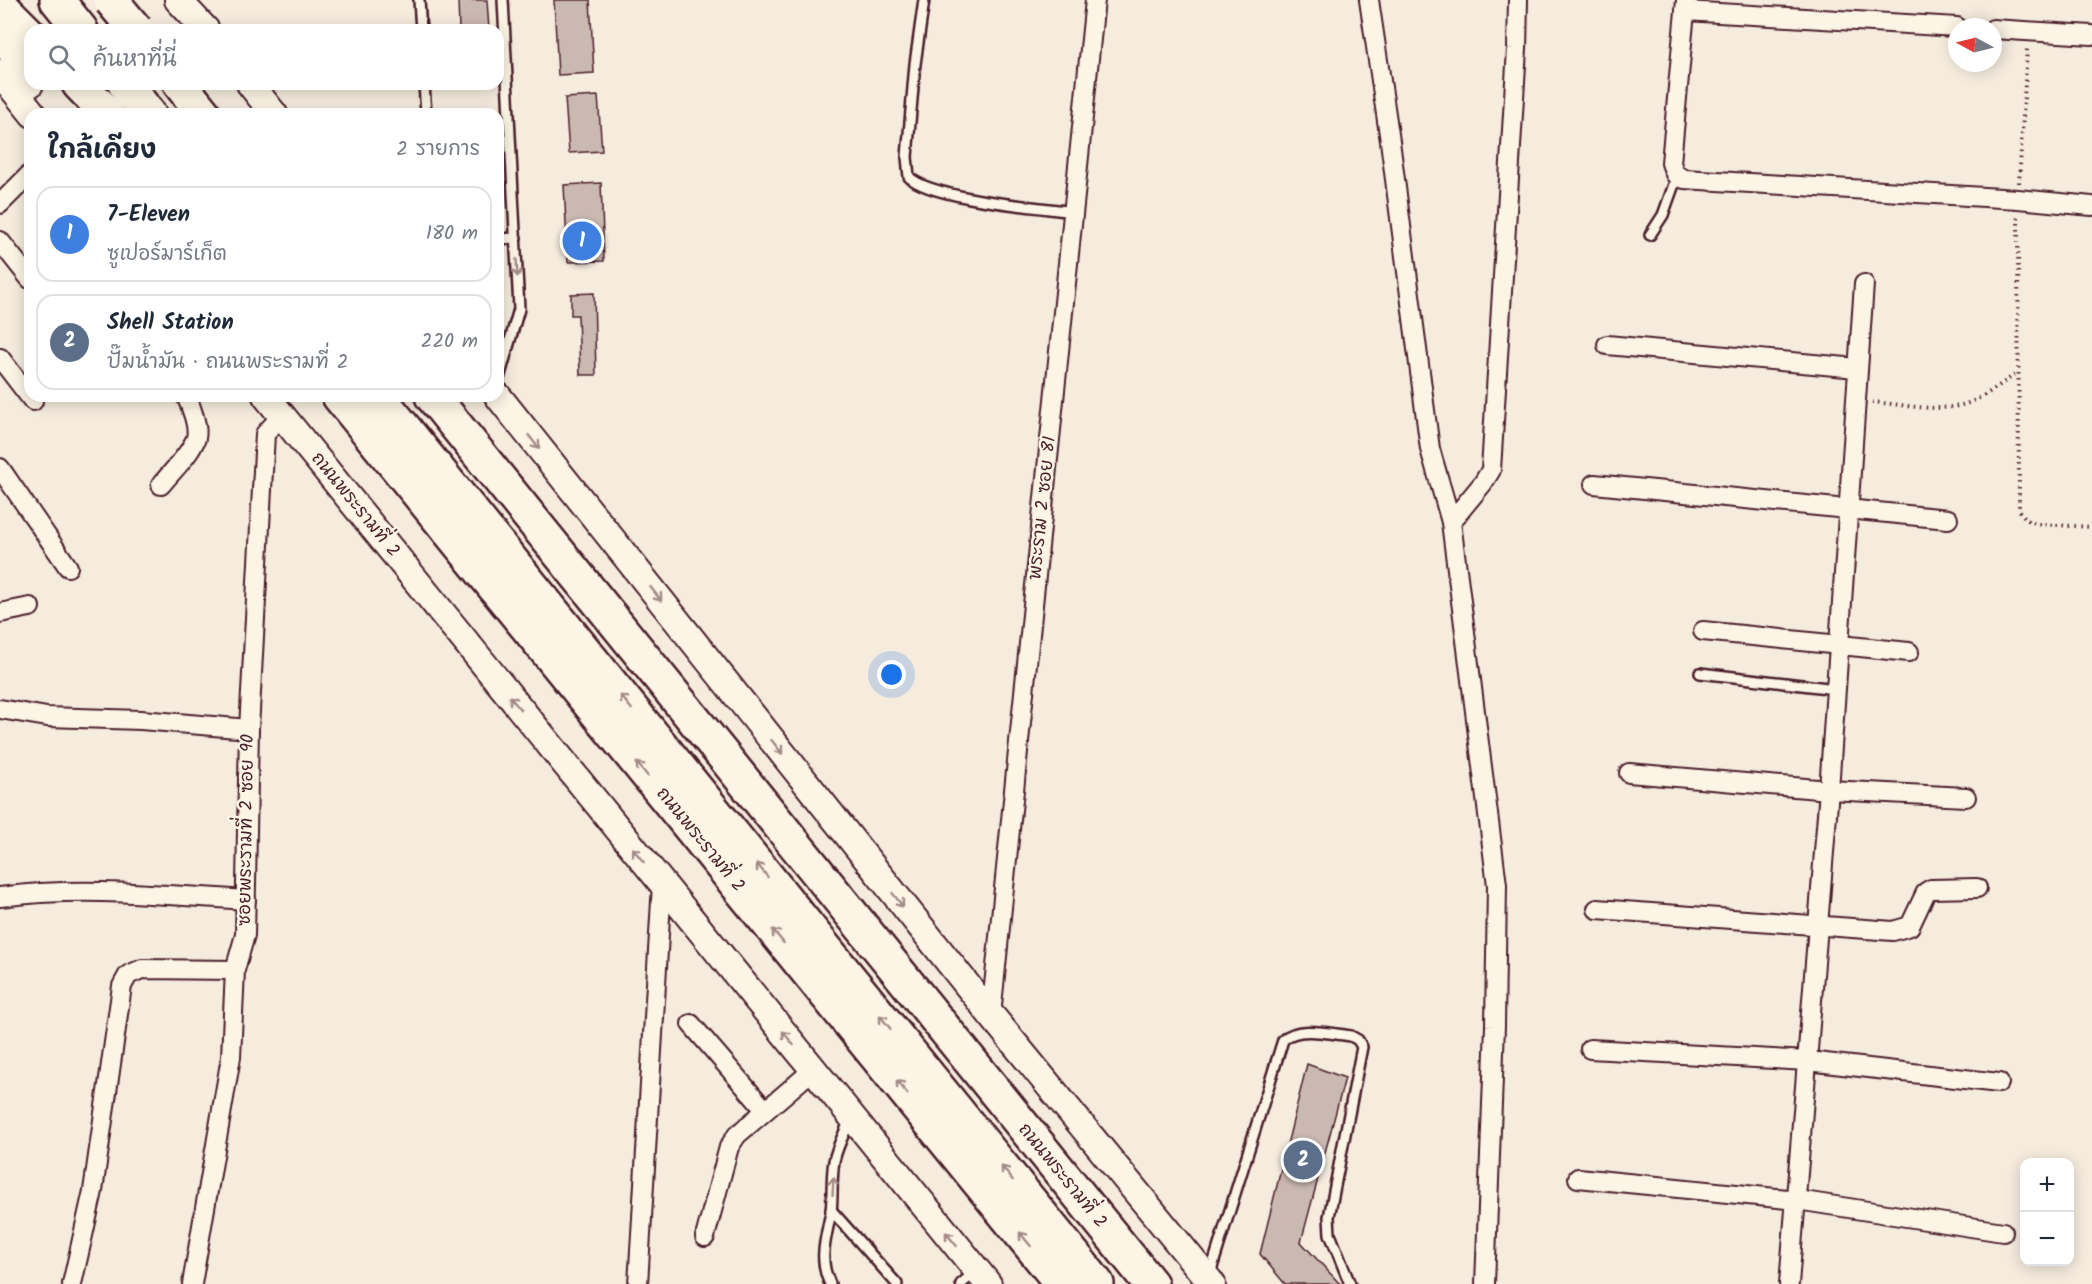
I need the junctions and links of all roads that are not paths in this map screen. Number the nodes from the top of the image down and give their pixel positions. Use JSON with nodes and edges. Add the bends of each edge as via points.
{"nodes":[{"id":1,"x":17,"y":0,"type":"edge"},
{"id":2,"x":57,"y":0,"type":"edge"},
{"id":3,"x":178,"y":0,"type":"edge"},
{"id":4,"x":185,"y":0,"type":"edge"},
{"id":5,"x":419,"y":0,"type":"edge"},
{"id":6,"x":502,"y":0,"type":"edge"},
{"id":7,"x":924,"y":0,"type":"edge"},
{"id":8,"x":1095,"y":0,"type":"edge"},
{"id":9,"x":1369,"y":0,"type":"edge"},
{"id":10,"x":1518,"y":0,"type":"edge"},
{"id":11,"x":0,"y":5,"type":"edge"},
{"id":12,"x":1685,"y":5,"type":"edge"},
{"id":13,"x":37,"y":24,"type":"edge"},
{"id":14,"x":76,"y":24,"type":"edge"},
{"id":15,"x":201,"y":24,"type":"edge"},
{"id":16,"x":203,"y":24,"type":"edge"},
{"id":17,"x":421,"y":24,"type":"edge"},
{"id":18,"x":502,"y":24,"type":"edge"},
{"id":19,"x":1948,"y":26,"type":"edge"},
{"id":20,"x":24,"y":29,"type":"edge"},
{"id":21,"x":2002,"y":30,"type":"edge"},
{"id":22,"x":0,"y":33,"type":"edge"},
{"id":23,"x":2092,"y":36,"type":"edge"},
{"id":24,"x":0,"y":74,"type":"edge"},
{"id":25,"x":24,"y":74,"type":"edge"},
{"id":26,"x":34,"y":90,"type":"edge"},
{"id":27,"x":85,"y":90,"type":"edge"},
{"id":28,"x":91,"y":90,"type":"edge"},
{"id":29,"x":130,"y":90,"type":"edge"},
{"id":30,"x":184,"y":90,"type":"edge"},
{"id":31,"x":255,"y":90,"type":"edge"},
{"id":32,"x":424,"y":90,"type":"edge"},
{"id":33,"x":503,"y":90,"type":"edge"},
{"id":34,"x":28,"y":108,"type":"edge"},
{"id":35,"x":44,"y":108,"type":"edge"},
{"id":36,"x":103,"y":108,"type":"edge"},
{"id":37,"x":104,"y":108,"type":"edge"},
{"id":38,"x":145,"y":108,"type":"edge"},
{"id":39,"x":198,"y":108,"type":"edge"},
{"id":40,"x":269,"y":108,"type":"edge"},
{"id":41,"x":426,"y":108,"type":"edge"},
{"id":42,"x":1677,"y":176,"type":"junction"},
{"id":43,"x":24,"y":180,"type":"edge"},
{"id":44,"x":0,"y":204,"type":"edge"},
{"id":45,"x":2092,"y":206,"type":"edge"},
{"id":46,"x":1074,"y":212,"type":"junction"},
{"id":47,"x":1650,"y":235,"type":"dead end"},
{"id":48,"x":516,"y":238,"type":"junction"},
{"id":49,"x":504,"y":239,"type":"edge"},
{"id":50,"x":0,"y":241,"type":"edge"},
{"id":51,"x":24,"y":271,"type":"edge"},
{"id":52,"x":1864,"y":284,"type":"dead end"},
{"id":53,"x":1607,"y":345,"type":"dead end"},
{"id":54,"x":0,"y":358,"type":"edge"},
{"id":55,"x":504,"y":361,"type":"edge"},
{"id":56,"x":1857,"y":368,"type":"junction"},
{"id":57,"x":24,"y":389,"type":"edge"},
{"id":58,"x":188,"y":402,"type":"edge"},
{"id":59,"x":344,"y":402,"type":"edge"},
{"id":60,"x":383,"y":402,"type":"edge"},
{"id":61,"x":437,"y":402,"type":"edge"},
{"id":62,"x":503,"y":402,"type":"edge"},
{"id":63,"x":274,"y":405,"type":"edge"},
{"id":64,"x":0,"y":468,"type":"edge"},
{"id":65,"x":161,"y":484,"type":"dead end"},
{"id":66,"x":1594,"y":484,"type":"dead end"},
{"id":67,"x":1848,"y":508,"type":"junction"},
{"id":68,"x":1948,"y":519,"type":"dead end"},
{"id":69,"x":1451,"y":522,"type":"junction"},
{"id":70,"x":68,"y":567,"type":"dead end"},
{"id":71,"x":30,"y":607,"type":"dead end"},
{"id":72,"x":0,"y":613,"type":"edge"},
{"id":73,"x":1703,"y":631,"type":"dead end"},
{"id":74,"x":1838,"y":644,"type":"junction"},
{"id":75,"x":1909,"y":652,"type":"dead end"},
{"id":76,"x":1700,"y":673,"type":"dead end"},
{"id":77,"x":1836,"y":689,"type":"junction"},
{"id":78,"x":0,"y":709,"type":"edge"},
{"id":79,"x":249,"y":729,"type":"junction"},
{"id":80,"x":1629,"y":773,"type":"dead end"},
{"id":81,"x":1829,"y":789,"type":"junction"},
{"id":82,"x":1966,"y":797,"type":"dead end"},
{"id":83,"x":662,"y":884,"type":"junction"},
{"id":84,"x":1977,"y":888,"type":"dead end"},
{"id":85,"x":0,"y":897,"type":"edge"},
{"id":86,"x":246,"y":900,"type":"junction"},
{"id":87,"x":1597,"y":909,"type":"dead end"},
{"id":88,"x":1816,"y":927,"type":"junction"},
{"id":89,"x":235,"y":970,"type":"junction"},
{"id":90,"x":990,"y":1015,"type":"junction"},
{"id":91,"x":691,"y":1024,"type":"dead end"},
{"id":92,"x":1590,"y":1049,"type":"dead end"},
{"id":93,"x":1808,"y":1061,"type":"junction"},
{"id":94,"x":814,"y":1069,"type":"junction"},
{"id":95,"x":1999,"y":1083,"type":"dead end"},
{"id":96,"x":765,"y":1110,"type":"junction"},
{"id":97,"x":852,"y":1116,"type":"junction"},
{"id":98,"x":1578,"y":1178,"type":"dead end"},
{"id":99,"x":1797,"y":1200,"type":"junction"},
{"id":100,"x":831,"y":1210,"type":"junction"},
{"id":101,"x":2003,"y":1232,"type":"dead end"},
{"id":102,"x":705,"y":1237,"type":"dead end"},
{"id":103,"x":975,"y":1280,"type":"edge"},
{"id":104,"x":1058,"y":1280,"type":"edge"},
{"id":105,"x":1210,"y":1282,"type":"edge"},
{"id":106,"x":72,"y":1284,"type":"edge"},
{"id":107,"x":192,"y":1284,"type":"edge"},
{"id":108,"x":638,"y":1284,"type":"edge"},
{"id":109,"x":830,"y":1284,"type":"edge"},
{"id":110,"x":897,"y":1284,"type":"edge"},
{"id":111,"x":1097,"y":1284,"type":"edge"},
{"id":112,"x":1151,"y":1284,"type":"edge"},
{"id":113,"x":1350,"y":1284,"type":"edge"},
{"id":114,"x":1485,"y":1284,"type":"edge"},
{"id":115,"x":1789,"y":1284,"type":"edge"}],
"edges":[{"from":1,"to":13,"type":"highway"},
{"from":2,"to":14,"type":"highway"},
{"from":3,"to":15,"type":"main road"},
{"from":4,"to":16,"type":"main road"},
{"from":5,"to":17,"type":"lane"},
{"from":6,"to":18,"type":"lane"},
{"from":7,"to":46,"type":"lane","via":[[907,157],[909,177],[931,189]]},
{"from":8,"to":46,"type":"street","name":"พระราม 2 ซอย 81"},
{"from":9,"to":69,"type":"street","via":[[1430,449]]},
{"from":10,"to":69,"type":"street","via":[[1491,470]]},
{"from":11,"to":20,"type":"highway"},
{"from":12,"to":19,"type":"street"},
{"from":12,"to":42,"type":"street","via":[[1671,163]]},
{"from":21,"to":23,"type":"street"},
{"from":22,"to":25,"type":"main road"},
{"from":24,"to":34,"type":"main road"},
{"from":26,"to":35,"type":"main road"},
{"from":27,"to":36,"type":"highway"},
{"from":28,"to":37,"type":"highway"},
{"from":29,"to":38,"type":"highway"},
{"from":30,"to":39,"type":"highway"},
{"from":31,"to":40,"type":"main road"},
{"from":32,"to":41,"type":"lane"},
{"from":33,"to":48,"type":"lane"},
{"from":42,"to":45,"type":"street"},
{"from":42,"to":47,"type":"lane","via":[[1663,215]]},
{"from":43,"to":44,"type":"street"},
{"from":46,"to":90,"type":"street","name":"พระราม 2 ซอย 81"},
{"from":48,"to":49,"type":"lane"},
{"from":48,"to":55,"type":"lane","one_way":true,"via":[[519,309]]},
{"from":50,"to":51,"type":"street"},
{"from":52,"to":56,"type":"street"},
{"from":53,"to":56,"type":"street"},
{"from":54,"to":57,"type":"street"},
{"from":56,"to":67,"type":"street"},
{"from":58,"to":65,"type":"street","via":[[196,437]]},
{"from":104,"to":59,"type":"highway","name":"ถนนพระรามที่ 2","one_way":true},
{"from":111,"to":60,"type":"highway","one_way":true},
{"from":61,"to":112,"type":"highway","name":"ถนนพระรามที่ 2"},
{"from":62,"to":90,"type":"main road","one_way":true},
{"from":63,"to":79,"type":"street","name":"ซอยพระรามที่ 2 ซอย 90","via":[[265,434]]},
{"from":83,"to":63,"type":"main road","name":"ถนนพระรามที่ 2","one_way":true},
{"from":64,"to":70,"type":"street"},
{"from":66,"to":67,"type":"street"},
{"from":67,"to":68,"type":"street"},
{"from":67,"to":74,"type":"street"},
{"from":69,"to":114,"type":"street","via":[[1497,885]]},
{"from":71,"to":72,"type":"street"},
{"from":73,"to":74,"type":"street"},
{"from":74,"to":75,"type":"street"},
{"from":74,"to":77,"type":"street"},
{"from":76,"to":77,"type":"lane"},
{"from":77,"to":81,"type":"street"},
{"from":78,"to":79,"type":"street","via":[[47,717]]},
{"from":79,"to":86,"type":"street","name":"ซอยพระรามที่ 2 ซอย 90"},
{"from":80,"to":81,"type":"street"},
{"from":81,"to":82,"type":"street"},
{"from":81,"to":88,"type":"street"},
{"from":94,"to":83,"type":"main road","name":"ถนนพระรามที่ 2","one_way":true},
{"from":83,"to":108,"type":"street"},
{"from":84,"to":88,"type":"street","via":[[1926,892],[1912,923],[1901,930]]},
{"from":85,"to":86,"type":"street","via":[[107,892]]},
{"from":86,"to":89,"type":"street","name":"ซอยพระรามที่ 2 ซอย 90","via":[[245,935]]},
{"from":87,"to":88,"type":"street"},
{"from":88,"to":93,"type":"street"},
{"from":89,"to":106,"type":"street","via":[[142,969],[128,975],[122,986],[93,1191]]},
{"from":89,"to":107,"type":"street","name":"ซอยพระรามที่ 2 ซอย 90","via":[[231,1057]]},
{"from":90,"to":105,"type":"main road"},
{"from":91,"to":96,"type":"street"},
{"from":92,"to":93,"type":"street"},
{"from":93,"to":95,"type":"street"},
{"from":93,"to":99,"type":"street"},
{"from":94,"to":96,"type":"street"},
{"from":94,"to":97,"type":"main road","name":"ถนนพระรามที่ 2"},
{"from":96,"to":102,"type":"street","via":[[729,1147]]},
{"from":100,"to":97,"type":"lane","one_way":true,"via":[[834,1163]]},
{"from":103,"to":97,"type":"main road","name":"ถนนพระรามที่ 2","one_way":true},
{"from":98,"to":99,"type":"street"},
{"from":99,"to":101,"type":"street"},
{"from":99,"to":115,"type":"street"},
{"from":100,"to":109,"type":"lane","via":[[822,1251]]},
{"from":100,"to":110,"type":"lane"},
{"from":105,"to":113,"type":"lane","via":[[1283,1040],[1300,1032],[1351,1036],[1362,1047],[1329,1217],[1330,1234]]}]}
